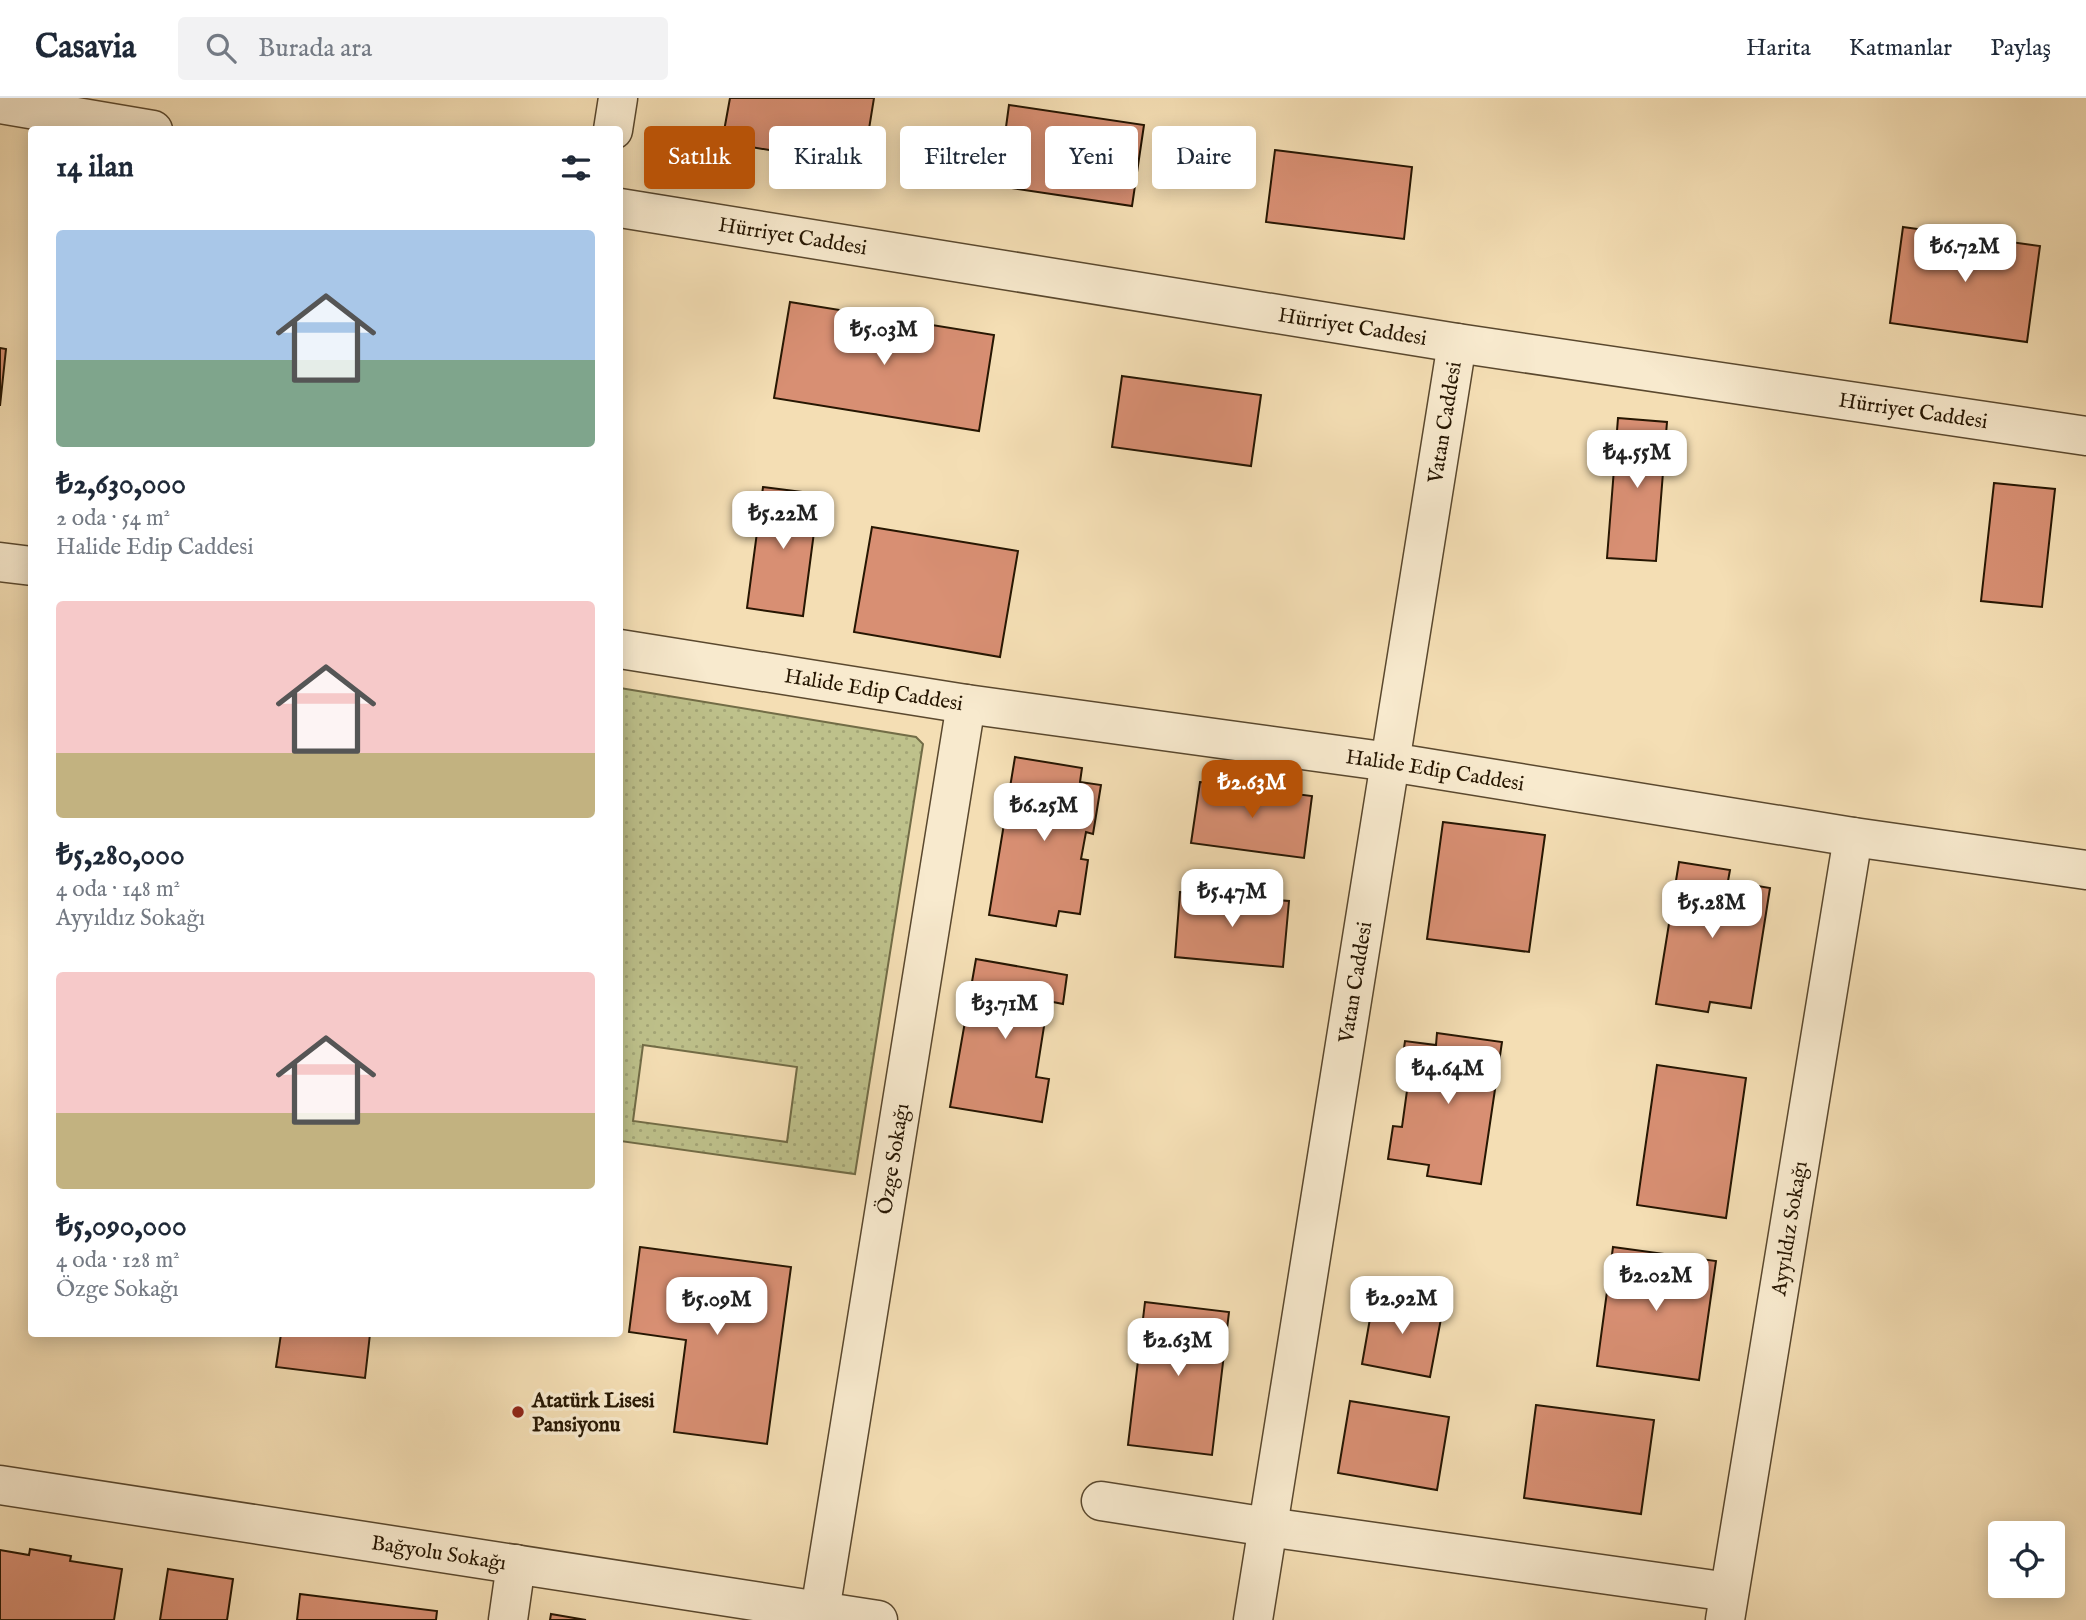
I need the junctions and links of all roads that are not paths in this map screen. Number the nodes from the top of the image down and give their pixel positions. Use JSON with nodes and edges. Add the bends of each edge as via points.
{"nodes":[{"id":1,"x":618,"y":98,"type":"edge"},
{"id":2,"x":0,"y":104,"type":"edge"},
{"id":3,"x":129,"y":126,"type":"edge"},
{"id":4,"x":614,"y":126,"type":"edge"},
{"id":5,"x":623,"y":208,"type":"edge"},
{"id":6,"x":1457,"y":343,"type":"junction"},
{"id":7,"x":2086,"y":436,"type":"edge"},
{"id":8,"x":0,"y":562,"type":"edge"},
{"id":9,"x":28,"y":566,"type":"edge"},
{"id":10,"x":623,"y":649,"type":"edge"},
{"id":11,"x":966,"y":704,"type":"junction"},
{"id":12,"x":1390,"y":762,"type":"junction"},
{"id":13,"x":1853,"y":837,"type":"junction"},
{"id":14,"x":2086,"y":870,"type":"edge"},
{"id":15,"x":0,"y":1485,"type":"edge"},
{"id":16,"x":1101,"y":1501,"type":"dead end"},
{"id":17,"x":1268,"y":1527,"type":"junction"},
{"id":18,"x":516,"y":1564,"type":"junction"},
{"id":19,"x":1727,"y":1606,"type":"edge"},
{"id":20,"x":820,"y":1611,"type":"junction"},
{"id":21,"x":508,"y":1620,"type":"edge"},
{"id":22,"x":878,"y":1620,"type":"edge"},
{"id":23,"x":1253,"y":1620,"type":"edge"}],
"edges":[{"from":1,"to":4,"type":"street"},
{"from":2,"to":3,"type":"street"},
{"from":5,"to":6,"type":"street","name":"Hürriyet Caddesi"},
{"from":6,"to":7,"type":"street","name":"Hürriyet Caddesi"},
{"from":6,"to":12,"type":"street","name":"Vatan Caddesi"},
{"from":8,"to":9,"type":"street"},
{"from":10,"to":11,"type":"street","name":"Halide Edip Caddesi"},
{"from":11,"to":12,"type":"street","name":"Halide Edip Caddesi"},
{"from":11,"to":20,"type":"street","name":"Özge Sokağı"},
{"from":12,"to":13,"type":"street","name":"Halide Edip Caddesi"},
{"from":12,"to":17,"type":"street","name":"Vatan Caddesi"},
{"from":13,"to":14,"type":"street","name":"Halide Edip Caddesi"},
{"from":13,"to":19,"type":"street","name":"Ayyıldız Sokağı"},
{"from":15,"to":18,"type":"street","name":"Bağyolu Sokağı"},
{"from":16,"to":17,"type":"street"},
{"from":17,"to":19,"type":"street"},
{"from":17,"to":23,"type":"street","name":"Vatan Caddesi"},
{"from":18,"to":20,"type":"street","name":"Bağyolu Sokağı"},
{"from":18,"to":21,"type":"street"},
{"from":20,"to":22,"type":"street","name":"Bağyolu Sokağı"}]}
